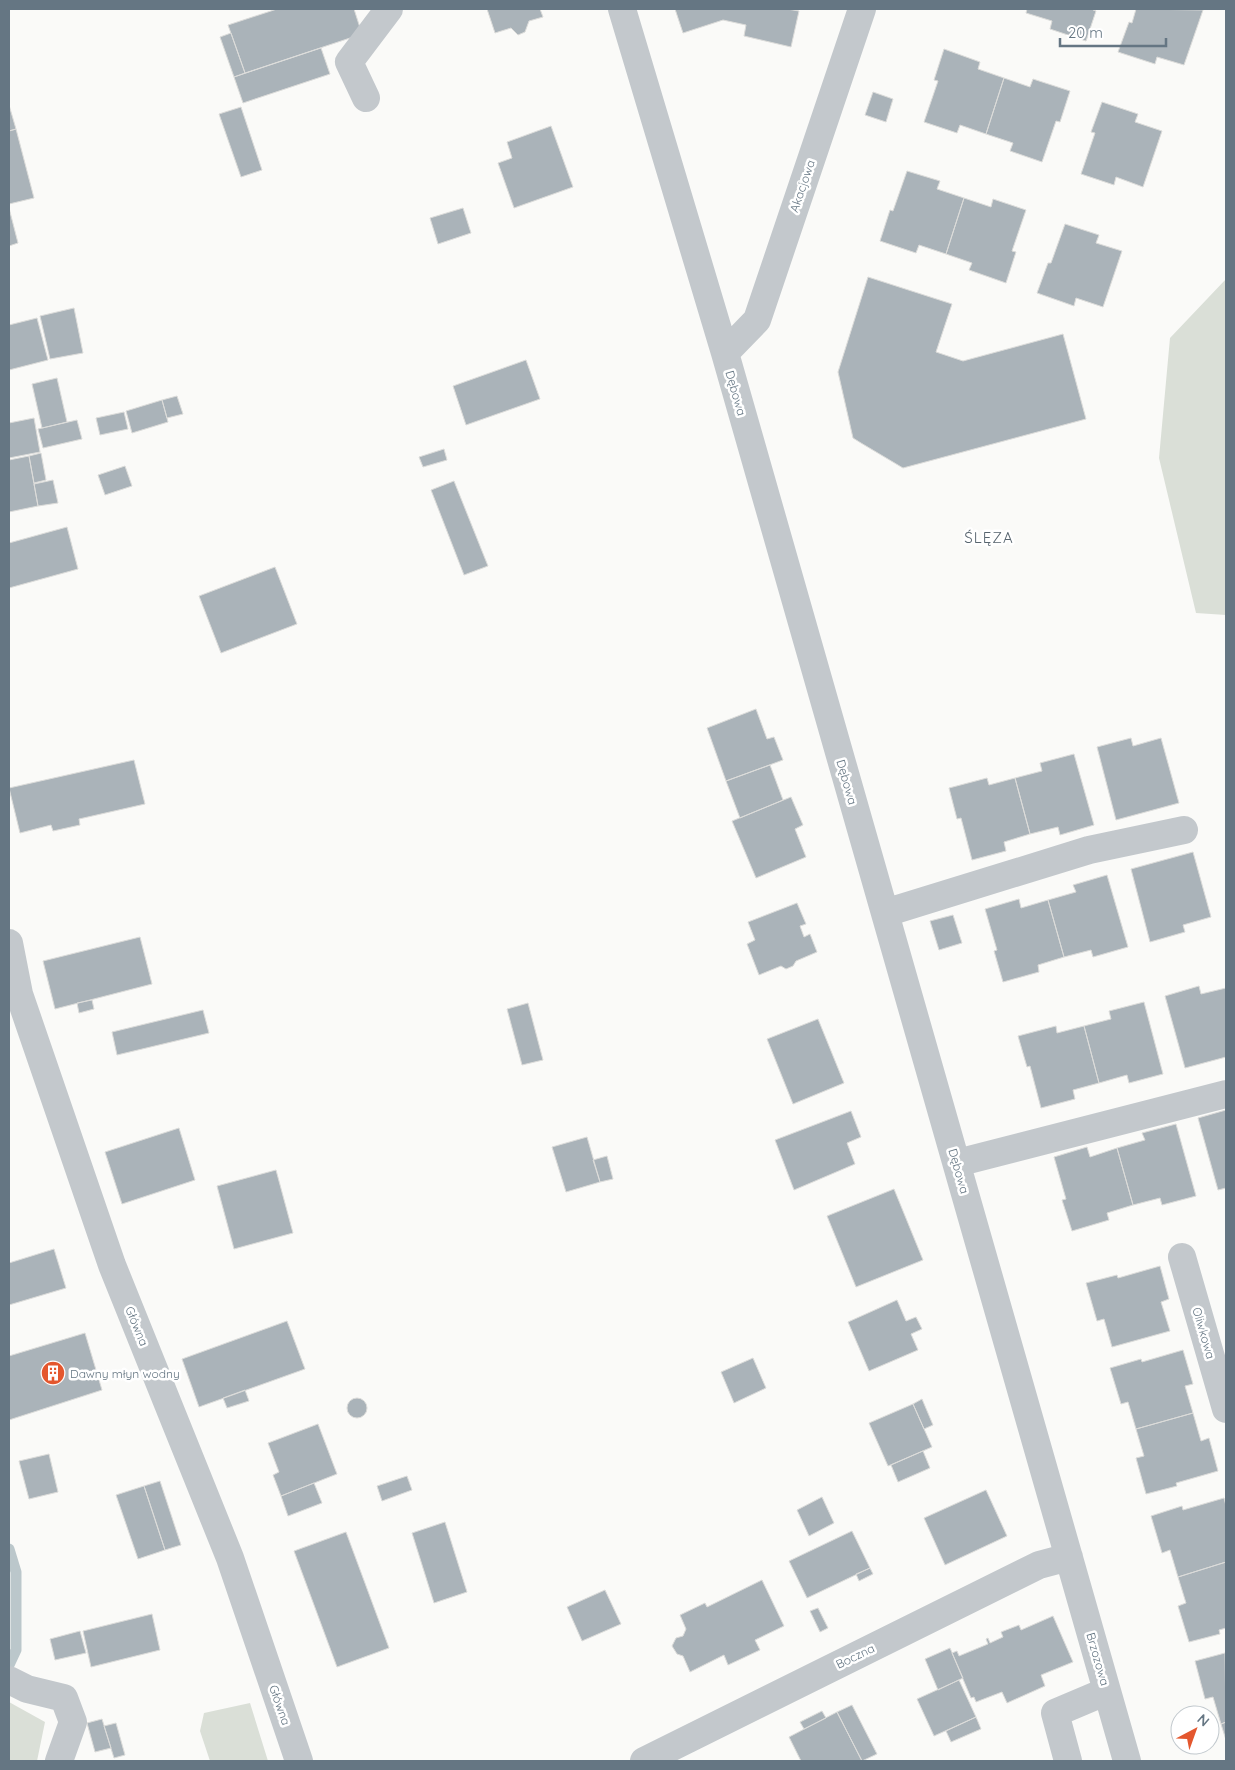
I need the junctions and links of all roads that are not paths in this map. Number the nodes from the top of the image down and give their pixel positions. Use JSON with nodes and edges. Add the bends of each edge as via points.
{"nodes":[{"id":1,"x":389,"y":9,"type":"edge"},
{"id":2,"x":622,"y":9,"type":"edge"},
{"id":3,"x":862,"y":9,"type":"edge"},
{"id":4,"x":366,"y":98,"type":"dead end"},
{"id":5,"x":725,"y":353,"type":"junction"},
{"id":6,"x":1184,"y":830,"type":"dead end"},
{"id":7,"x":885,"y":913,"type":"junction"},
{"id":8,"x":9,"y":943,"type":"edge"},
{"id":9,"x":1226,"y":1094,"type":"edge"},
{"id":10,"x":957,"y":1163,"type":"junction"},
{"id":11,"x":1182,"y":1257,"type":"dead end"},
{"id":12,"x":1226,"y":1409,"type":"edge"},
{"id":13,"x":1069,"y":1556,"type":"junction"},
{"id":14,"x":18,"y":1684,"type":"edge"},
{"id":15,"x":1108,"y":1691,"type":"junction"},
{"id":16,"x":59,"y":1761,"type":"edge"},
{"id":17,"x":299,"y":1761,"type":"edge"},
{"id":18,"x":644,"y":1761,"type":"edge"},
{"id":19,"x":1068,"y":1761,"type":"edge"},
{"id":20,"x":1128,"y":1761,"type":"edge"}],
"edges":[{"from":1,"to":4,"type":"street","via":[[349,62]]},
{"from":2,"to":5,"type":"street","name":"Dębowa"},
{"from":3,"to":5,"type":"street","name":"Akacjowa","via":[[757,320]]},
{"from":5,"to":7,"type":"street","name":"Dębowa"},
{"from":6,"to":7,"type":"street","via":[[1088,850]]},
{"from":7,"to":10,"type":"street","name":"Dębowa"},
{"from":8,"to":17,"type":"street","name":"Główna","via":[[19,994],[112,1265],[230,1558]]},
{"from":9,"to":10,"type":"street"},
{"from":10,"to":13,"type":"street","name":"Dębowa"},
{"from":11,"to":12,"type":"street","name":"Oliwkowa"},
{"from":13,"to":15,"type":"street","name":"Brzozowa"},
{"from":13,"to":18,"type":"street","name":"Boczna","via":[[1039,1565]]},
{"from":14,"to":16,"type":"street","via":[[64,1698],[73,1722]]},
{"from":15,"to":19,"type":"street","via":[[1055,1713]]},
{"from":15,"to":20,"type":"street","name":"Brzozowa"}]}
